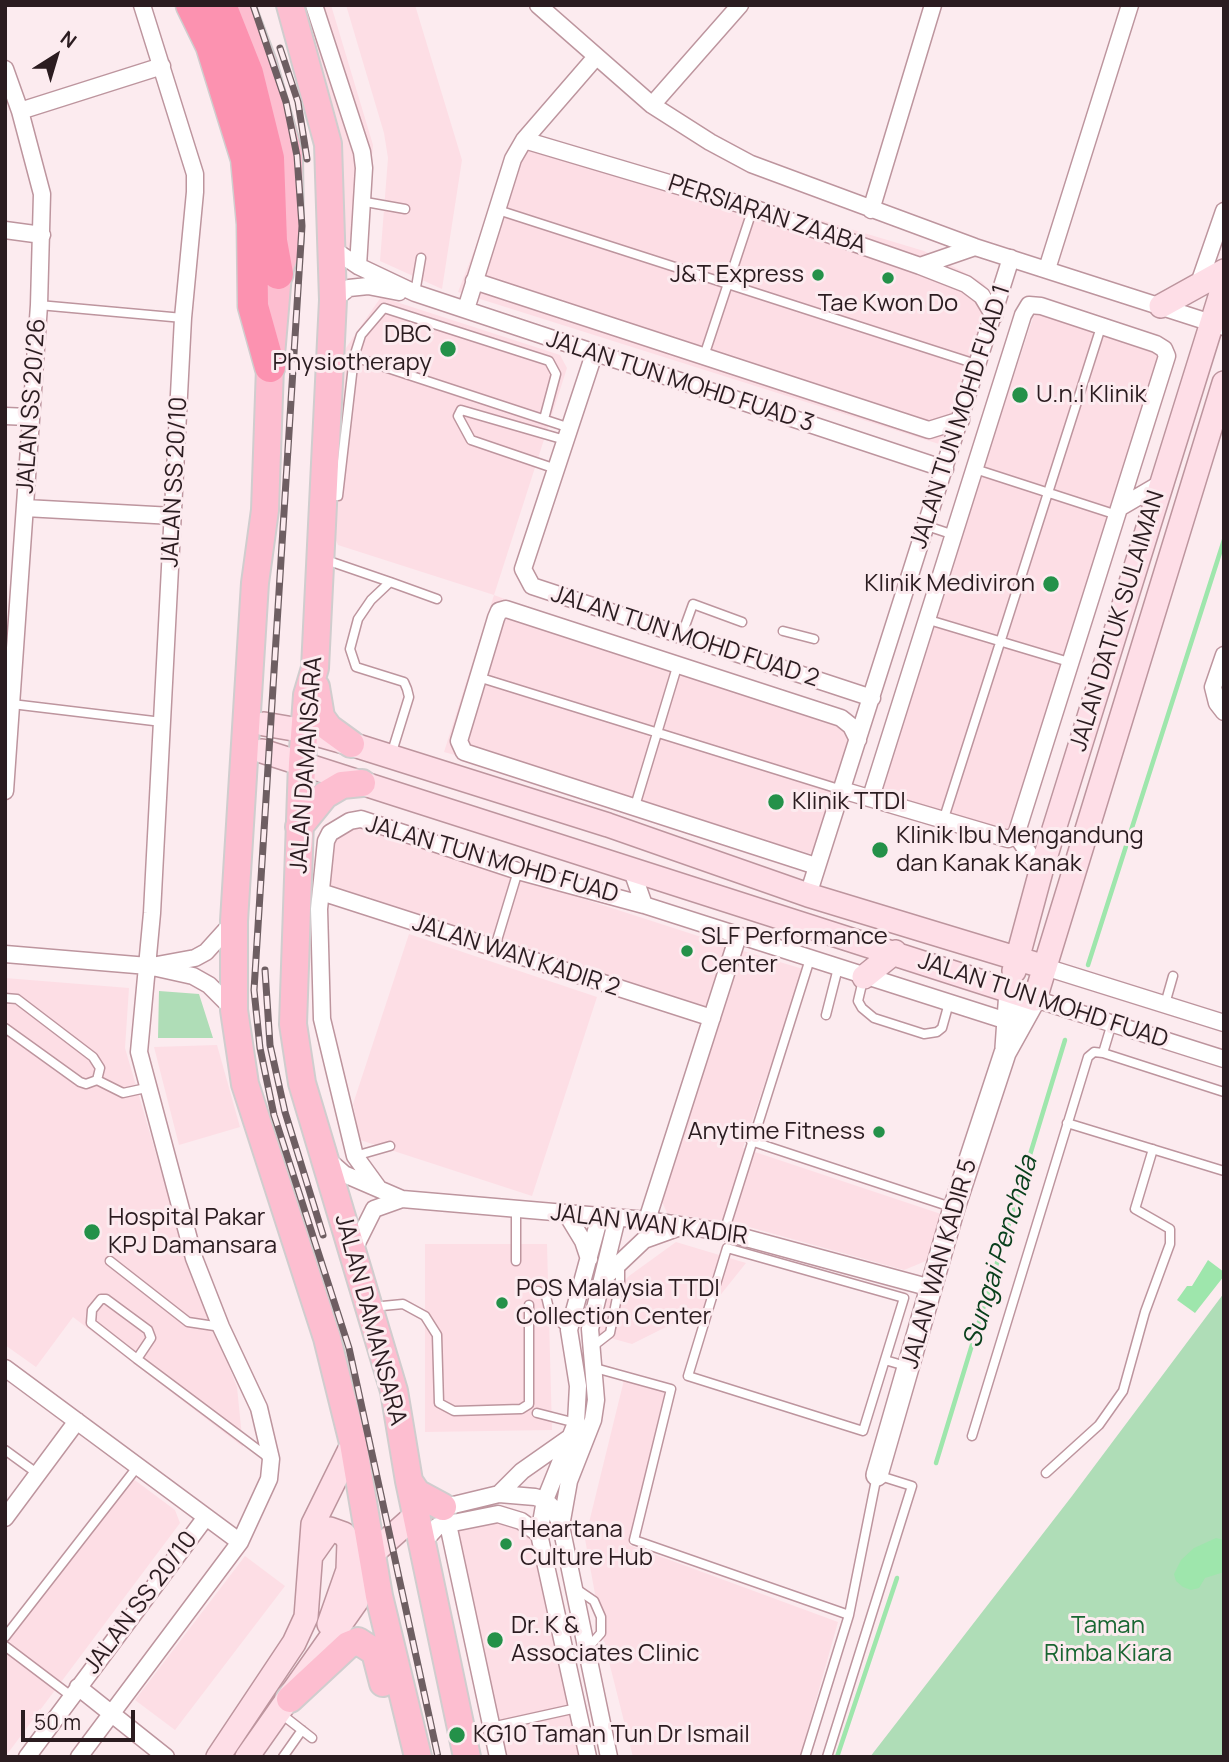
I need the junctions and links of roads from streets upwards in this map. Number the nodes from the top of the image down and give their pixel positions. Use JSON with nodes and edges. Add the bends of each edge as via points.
{"nodes":[{"id":1,"x":142,"y":5,"type":"edge"},
{"id":2,"x":191,"y":5,"type":"edge"},
{"id":3,"x":220,"y":5,"type":"edge"},
{"id":4,"x":242,"y":5,"type":"edge"},
{"id":5,"x":289,"y":5,"type":"edge"},
{"id":6,"x":314,"y":5,"type":"edge"},
{"id":7,"x":538,"y":5,"type":"edge"},
{"id":8,"x":740,"y":5,"type":"edge"},
{"id":9,"x":933,"y":5,"type":"edge"},
{"id":10,"x":1130,"y":5,"type":"edge"},
{"id":11,"x":595,"y":58,"type":"junction"},
{"id":12,"x":162,"y":66,"type":"junction"},
{"id":13,"x":5,"y":69,"type":"edge"},
{"id":14,"x":652,"y":106,"type":"junction"},
{"id":15,"x":20,"y":111,"type":"junction"},
{"id":16,"x":524,"y":140,"type":"junction"},
{"id":17,"x":871,"y":210,"type":"junction"},
{"id":18,"x":1224,"y":211,"type":"edge"},
{"id":19,"x":5,"y":230,"type":"edge"},
{"id":20,"x":42,"y":235,"type":"junction"},
{"id":21,"x":975,"y":247,"type":"junction"},
{"id":22,"x":333,"y":249,"type":"junction"},
{"id":23,"x":1011,"y":258,"type":"junction"},
{"id":24,"x":358,"y":266,"type":"junction"},
{"id":25,"x":920,"y":266,"type":"junction"},
{"id":26,"x":1047,"y":269,"type":"junction"},
{"id":27,"x":1224,"y":271,"type":"edge"},
{"id":28,"x":278,"y":274,"type":"junction"},
{"id":29,"x":474,"y":281,"type":"junction"},
{"id":30,"x":1224,"y":284,"type":"edge"},
{"id":31,"x":1198,"y":286,"type":"junction"},
{"id":32,"x":409,"y":293,"type":"junction"},
{"id":33,"x":333,"y":300,"type":"junction"},
{"id":34,"x":1161,"y":306,"type":"junction"},
{"id":35,"x":466,"y":309,"type":"junction"},
{"id":36,"x":994,"y":316,"type":"junction"},
{"id":37,"x":1217,"y":325,"type":"edge"},
{"id":38,"x":593,"y":354,"type":"junction"},
{"id":39,"x":704,"y":356,"type":"junction"},
{"id":40,"x":270,"y":367,"type":"junction"},
{"id":41,"x":1224,"y":383,"type":"edge"},
{"id":42,"x":693,"y":386,"type":"junction"},
{"id":43,"x":5,"y":416,"type":"edge"},
{"id":44,"x":29,"y":417,"type":"junction"},
{"id":45,"x":961,"y":420,"type":"junction"},
{"id":46,"x":945,"y":469,"type":"junction"},
{"id":47,"x":1160,"y":484,"type":"junction"},
{"id":48,"x":25,"y":508,"type":"junction"},
{"id":49,"x":265,"y":510,"type":"junction"},
{"id":50,"x":1118,"y":512,"type":"junction"},
{"id":51,"x":173,"y":516,"type":"junction"},
{"id":52,"x":649,"y":626,"type":"junction"},
{"id":53,"x":724,"y":650,"type":"junction"},
{"id":54,"x":1224,"y":654,"type":"edge"},
{"id":55,"x":640,"y":655,"type":"junction"},
{"id":56,"x":315,"y":668,"type":"junction"},
{"id":57,"x":715,"y":679,"type":"junction"},
{"id":58,"x":872,"y":698,"type":"junction"},
{"id":59,"x":1224,"y":712,"type":"edge"},
{"id":60,"x":264,"y":724,"type":"junction"},
{"id":61,"x":305,"y":731,"type":"junction"},
{"id":62,"x":858,"y":740,"type":"junction"},
{"id":63,"x":351,"y":744,"type":"junction"},
{"id":64,"x":262,"y":751,"type":"junction"},
{"id":65,"x":475,"y":757,"type":"junction"},
{"id":66,"x":302,"y":763,"type":"junction"},
{"id":67,"x":467,"y":780,"type":"junction"},
{"id":68,"x":362,"y":783,"type":"junction"},
{"id":69,"x":842,"y":790,"type":"junction"},
{"id":70,"x":5,"y":791,"type":"edge"},
{"id":71,"x":871,"y":797,"type":"junction"},
{"id":72,"x":299,"y":827,"type":"junction"},
{"id":73,"x":1016,"y":835,"type":"junction"},
{"id":74,"x":816,"y":866,"type":"junction"},
{"id":75,"x":631,"y":868,"type":"junction"},
{"id":76,"x":1041,"y":871,"type":"junction"},
{"id":77,"x":321,"y":892,"type":"junction"},
{"id":78,"x":808,"y":895,"type":"junction"},
{"id":79,"x":644,"y":905,"type":"junction"},
{"id":80,"x":1030,"y":911,"type":"junction"},
{"id":81,"x":234,"y":921,"type":"junction"},
{"id":82,"x":738,"y":936,"type":"junction"},
{"id":83,"x":980,"y":947,"type":"junction"},
{"id":84,"x":888,"y":950,"type":"junction"},
{"id":85,"x":5,"y":954,"type":"edge"},
{"id":86,"x":1017,"y":958,"type":"junction"},
{"id":87,"x":148,"y":966,"type":"junction"},
{"id":88,"x":1045,"y":967,"type":"junction"},
{"id":89,"x":864,"y":977,"type":"junction"},
{"id":90,"x":1010,"y":991,"type":"junction"},
{"id":91,"x":1035,"y":999,"type":"junction"},
{"id":92,"x":234,"y":1010,"type":"junction"},
{"id":93,"x":712,"y":1018,"type":"junction"},
{"id":94,"x":1007,"y":1021,"type":"junction"},
{"id":95,"x":1224,"y":1023,"type":"edge"},
{"id":96,"x":1005,"y":1054,"type":"junction"},
{"id":97,"x":1224,"y":1059,"type":"edge"},
{"id":98,"x":324,"y":1156,"type":"junction"},
{"id":99,"x":379,"y":1189,"type":"junction"},
{"id":100,"x":402,"y":1199,"type":"junction"},
{"id":101,"x":566,"y":1213,"type":"junction"},
{"id":102,"x":600,"y":1216,"type":"junction"},
{"id":103,"x":617,"y":1218,"type":"junction"},
{"id":104,"x":647,"y":1220,"type":"junction"},
{"id":105,"x":686,"y":1226,"type":"junction"},
{"id":106,"x":353,"y":1251,"type":"junction"},
{"id":107,"x":589,"y":1259,"type":"junction"},
{"id":108,"x":605,"y":1277,"type":"junction"},
{"id":109,"x":932,"y":1288,"type":"junction"},
{"id":110,"x":5,"y":1368,"type":"edge"},
{"id":111,"x":77,"y":1421,"type":"junction"},
{"id":112,"x":573,"y":1430,"type":"junction"},
{"id":113,"x":353,"y":1443,"type":"junction"},
{"id":114,"x":877,"y":1475,"type":"road end"},
{"id":115,"x":499,"y":1494,"type":"junction"},
{"id":116,"x":545,"y":1500,"type":"junction"},
{"id":117,"x":437,"y":1515,"type":"junction"},
{"id":118,"x":206,"y":1517,"type":"junction"},
{"id":119,"x":5,"y":1518,"type":"edge"},
{"id":120,"x":561,"y":1526,"type":"junction"},
{"id":121,"x":539,"y":1534,"type":"junction"},
{"id":122,"x":240,"y":1542,"type":"junction"},
{"id":123,"x":379,"y":1547,"type":"junction"},
{"id":124,"x":313,"y":1553,"type":"junction"},
{"id":125,"x":379,"y":1596,"type":"junction"},
{"id":126,"x":310,"y":1670,"type":"junction"},
{"id":127,"x":380,"y":1671,"type":"junction"},
{"id":128,"x":75,"y":1691,"type":"junction"},
{"id":129,"x":285,"y":1706,"type":"junction"},
{"id":130,"x":112,"y":1713,"type":"junction"},
{"id":131,"x":254,"y":1755,"type":"edge"},
{"id":132,"x":27,"y":1757,"type":"edge"},
{"id":133,"x":79,"y":1757,"type":"edge"},
{"id":134,"x":166,"y":1757,"type":"edge"},
{"id":135,"x":218,"y":1757,"type":"edge"},
{"id":136,"x":400,"y":1757,"type":"edge"},
{"id":137,"x":418,"y":1757,"type":"edge"},
{"id":138,"x":430,"y":1757,"type":"edge"},
{"id":139,"x":467,"y":1757,"type":"edge"},
{"id":140,"x":498,"y":1757,"type":"edge"},
{"id":141,"x":588,"y":1757,"type":"edge"},
{"id":142,"x":609,"y":1757,"type":"edge"}],
"edges":[{"from":1,"to":12,"type":"street","name":"JALAN SS 20/10"},
{"from":2,"to":40,"type":"highway","via":[[215,58],[246,159],[253,306]]},
{"from":3,"to":28,"type":"highway","via":[[248,73],[270,158],[272,241]]},
{"from":4,"to":28,"type":"main road","name":"JALAN DAMANSARA","via":[[289,154],[290,240]]},
{"from":5,"to":22,"type":"main road","name":"JALAN DAMANSARA","via":[[328,144]]},
{"from":6,"to":24,"type":"street","via":[[362,152]]},
{"from":7,"to":11,"type":"street","name":"PERSIARAN ZAABA"},
{"from":8,"to":14,"type":"street"},
{"from":9,"to":17,"type":"street","name":"PERSIARAN ZAABA"},
{"from":10,"to":26,"type":"street"},
{"from":11,"to":14,"type":"street","name":"PERSIARAN ZAABA"},
{"from":11,"to":16,"type":"street"},
{"from":12,"to":15,"type":"street"},
{"from":12,"to":51,"type":"street","name":"JALAN SS 20/10","via":[[195,174]]},
{"from":13,"to":15,"type":"street","name":"JALAN SS 20/26"},
{"from":14,"to":17,"type":"street","name":"PERSIARAN ZAABA","via":[[751,164]]},
{"from":15,"to":20,"type":"street","name":"JALAN SS 20/26","via":[[42,194]]},
{"from":16,"to":25,"type":"street","name":"PERSIARAN ZAABA","via":[[753,208]]},
{"from":16,"to":29,"type":"street","via":[[513,159]]},
{"from":17,"to":21,"type":"street","name":"PERSIARAN ZAABA"},
{"from":18,"to":31,"type":"street"},
{"from":19,"to":20,"type":"street"},
{"from":20,"to":44,"type":"street","name":"JALAN SS 20/26"},
{"from":21,"to":23,"type":"street","name":"PERSIARAN ZAABA"},
{"from":21,"to":25,"type":"street"},
{"from":22,"to":24,"type":"street","name":"JALAN TUN MOHD FUAD 3"},
{"from":22,"to":33,"type":"main road","name":"JALAN DAMANSARA"},
{"from":23,"to":26,"type":"street","name":"PERSIARAN ZAABA"},
{"from":23,"to":36,"type":"street","name":"JALAN TUN MOHD FUAD 1"},
{"from":24,"to":32,"type":"street","name":"JALAN TUN MOHD FUAD 3"},
{"from":25,"to":36,"type":"street","name":"PERSIARAN ZAABA","via":[[966,284],[982,296]]},
{"from":26,"to":34,"type":"street","name":"PERSIARAN ZAABA"},
{"from":27,"to":31,"type":"main road"},
{"from":28,"to":40,"type":"main road","name":"JALAN DAMANSARA"},
{"from":29,"to":35,"type":"street"},
{"from":29,"to":39,"type":"street"},
{"from":30,"to":37,"type":"main road","name":"JALAN DATUK SULAIMAN"},
{"from":31,"to":34,"type":"main road"},
{"from":32,"to":33,"type":"street","name":"JALAN TUN MOHD FUAD 3","via":[[368,286],[349,288]]},
{"from":32,"to":35,"type":"street","name":"JALAN TUN MOHD FUAD 3"},
{"from":33,"to":56,"type":"main road","name":"JALAN DAMANSARA"},
{"from":34,"to":37,"type":"street","name":"PERSIARAN ZAABA"},
{"from":35,"to":38,"type":"street","name":"JALAN TUN MOHD FUAD 3"},
{"from":36,"to":45,"type":"street","name":"JALAN TUN MOHD FUAD 1"},
{"from":37,"to":47,"type":"main road","name":"JALAN DATUK SULAIMAN"},
{"from":38,"to":42,"type":"street","name":"JALAN TUN MOHD FUAD 3"},
{"from":38,"to":52,"type":"street","name":"JALAN TUN MOHD FUAD 2","via":[[523,569],[532,586]]},
{"from":39,"to":42,"type":"street"},
{"from":39,"to":45,"type":"street","via":[[929,430]]},
{"from":40,"to":49,"type":"main road","name":"JALAN DAMANSARA"},
{"from":41,"to":88,"type":"main road","name":"JALAN DATUK SULAIMAN"},
{"from":42,"to":46,"type":"street","name":"JALAN TUN MOHD FUAD 3"},
{"from":43,"to":44,"type":"street"},
{"from":44,"to":48,"type":"street","name":"JALAN SS 20/26"},
{"from":45,"to":46,"type":"street","name":"JALAN TUN MOHD FUAD 1"},
{"from":46,"to":58,"type":"street","name":"JALAN TUN MOHD FUAD 1"},
{"from":47,"to":50,"type":"street"},
{"from":47,"to":76,"type":"main road","name":"JALAN DATUK SULAIMAN"},
{"from":48,"to":51,"type":"street"},
{"from":48,"to":70,"type":"street","name":"JALAN SS 20/26"},
{"from":49,"to":60,"type":"main road","via":[[271,554]]},
{"from":49,"to":81,"type":"main road","name":"JALAN DAMANSARA","via":[[255,583]]},
{"from":50,"to":71,"type":"street","via":[[1167,356],[1164,349],[1029,305]]},
{"from":50,"to":73,"type":"street"},
{"from":51,"to":87,"type":"street","name":"JALAN SS 20/10"},
{"from":52,"to":53,"type":"street","name":"JALAN TUN MOHD FUAD 2"},
{"from":52,"to":55,"type":"street"},
{"from":53,"to":57,"type":"street"},
{"from":53,"to":58,"type":"street","name":"JALAN TUN MOHD FUAD 2"},
{"from":54,"to":59,"type":"street","via":[[1213,687]]},
{"from":55,"to":57,"type":"street","name":"JALAN TUN MOHD FUAD 2"},
{"from":55,"to":65,"type":"street","name":"JALAN TUN MOHD FUAD 2","via":[[499,611],[459,741],[464,752]]},
{"from":56,"to":61,"type":"main road","name":"JALAN DAMANSARA","via":[[307,695]]},
{"from":56,"to":63,"type":"main road","via":[[321,717]]},
{"from":57,"to":62,"type":"street","name":"JALAN TUN MOHD FUAD 2","via":[[841,718]]},
{"from":58,"to":62,"type":"street","name":"JALAN TUN MOHD FUAD 1"},
{"from":60,"to":61,"type":"main road","name":"JALAN TUN MOHD FUAD"},
{"from":60,"to":64,"type":"main road"},
{"from":61,"to":63,"type":"main road","name":"JALAN TUN MOHD FUAD"},
{"from":61,"to":66,"type":"main road","name":"JALAN DAMANSARA"},
{"from":62,"to":69,"type":"street","name":"JALAN TUN MOHD FUAD 1"},
{"from":63,"to":67,"type":"main road","name":"JALAN TUN MOHD FUAD"},
{"from":64,"to":66,"type":"main road","name":"JALAN TUN MOHD FUAD"},
{"from":64,"to":92,"type":"main road","via":[[244,971]]},
{"from":65,"to":67,"type":"street"},
{"from":65,"to":74,"type":"street"},
{"from":66,"to":68,"type":"main road","name":"JALAN TUN MOHD FUAD"},
{"from":66,"to":72,"type":"main road","name":"JALAN DAMANSARA"},
{"from":67,"to":78,"type":"main road","name":"JALAN TUN MOHD FUAD"},
{"from":68,"to":72,"type":"main road","via":[[342,785],[325,795]]},
{"from":68,"to":75,"type":"main road","name":"JALAN TUN MOHD FUAD"},
{"from":69,"to":71,"type":"street"},
{"from":69,"to":74,"type":"street","name":"JALAN TUN MOHD FUAD 1"},
{"from":71,"to":73,"type":"street","via":[[1007,839]]},
{"from":72,"to":98,"type":"main road","name":"JALAN DAMANSARA","via":[[293,1024],[302,1083]]},
{"from":73,"to":76,"type":"street"},
{"from":74,"to":78,"type":"street","name":"JALAN TUN MOHD FUAD 1"},
{"from":75,"to":79,"type":"street"},
{"from":75,"to":84,"type":"main road","name":"JALAN TUN MOHD FUAD"},
{"from":76,"to":80,"type":"main road","name":"JALAN DATUK SULAIMAN"},
{"from":77,"to":79,"type":"street","name":"JALAN TUN MOHD FUAD","via":[[330,833],[360,820],[517,871]]},
{"from":77,"to":93,"type":"street","name":"JALAN WAN KADIR 2"},
{"from":77,"to":99,"type":"street","name":"JALAN TUN MOHD FUAD","via":[[322,1018],[355,1156]]},
{"from":78,"to":83,"type":"main road","name":"JALAN TUN MOHD FUAD"},
{"from":78,"to":84,"type":"main road","via":[[823,917]]},
{"from":79,"to":82,"type":"street","name":"JALAN TUN MOHD FUAD"},
{"from":80,"to":83,"type":"main road","via":[[1004,941]]},
{"from":80,"to":86,"type":"main road","name":"JALAN DATUK SULAIMAN"},
{"from":81,"to":87,"type":"street","via":[[216,945],[195,958]]},
{"from":81,"to":92,"type":"main road","name":"JALAN DAMANSARA"},
{"from":82,"to":89,"type":"street","name":"JALAN TUN MOHD FUAD"},
{"from":82,"to":93,"type":"street"},
{"from":83,"to":86,"type":"main road","name":"JALAN TUN MOHD FUAD"},
{"from":84,"to":89,"type":"main road"},
{"from":84,"to":90,"type":"main road","name":"JALAN TUN MOHD FUAD"},
{"from":85,"to":87,"type":"street"},
{"from":86,"to":88,"type":"main road","name":"JALAN TUN MOHD FUAD"},
{"from":86,"to":90,"type":"main road","name":"JALAN DATUK SULAIMAN"},
{"from":87,"to":92,"type":"street","via":[[193,976]]},
{"from":87,"to":122,"type":"street","name":"JALAN SS 20/10","via":[[139,1052],[146,1088],[194,1258],[259,1408],[271,1459],[269,1479]]},
{"from":88,"to":91,"type":"main road","name":"JALAN DATUK SULAIMAN"},
{"from":88,"to":95,"type":"street","name":"JALAN TUN MOHD FUAD"},
{"from":89,"to":94,"type":"street","name":"JALAN TUN MOHD FUAD"},
{"from":90,"to":91,"type":"main road","name":"JALAN TUN MOHD FUAD"},
{"from":90,"to":94,"type":"street","name":"JALAN WAN KADIR 5"},
{"from":91,"to":96,"type":"street","name":"JALAN WAN KADIR 5"},
{"from":91,"to":97,"type":"street","name":"JALAN TUN MOHD FUAD"},
{"from":92,"to":113,"type":"main road","name":"JALAN DAMANSARA","via":[[245,1084],[327,1338]]},
{"from":93,"to":104,"type":"street"},
{"from":94,"to":96,"type":"street","name":"JALAN WAN KADIR 5"},
{"from":96,"to":109,"type":"street","name":"JALAN WAN KADIR 5"},
{"from":98,"to":99,"type":"street","name":"JALAN WAN KADIR","via":[[344,1174]]},
{"from":98,"to":106,"type":"main road","name":"JALAN DAMANSARA"},
{"from":99,"to":100,"type":"street","name":"JALAN WAN KADIR"},
{"from":100,"to":101,"type":"street","name":"JALAN WAN KADIR"},
{"from":100,"to":106,"type":"street","via":[[374,1209]]},
{"from":101,"to":102,"type":"street","name":"JALAN WAN KADIR"},
{"from":101,"to":107,"type":"street"},
{"from":102,"to":103,"type":"street","name":"JALAN WAN KADIR"},
{"from":102,"to":107,"type":"street"},
{"from":103,"to":104,"type":"street","name":"JALAN WAN KADIR"},
{"from":103,"to":108,"type":"street"},
{"from":104,"to":105,"type":"street","name":"JALAN WAN KADIR"},
{"from":105,"to":108,"type":"street","via":[[644,1240]]},
{"from":105,"to":109,"type":"street","name":"JALAN WAN KADIR"},
{"from":106,"to":117,"type":"main road","name":"JALAN DAMANSARA","via":[[394,1391],[409,1480]]},
{"from":107,"to":112,"type":"street","via":[[569,1331],[578,1386]]},
{"from":108,"to":120,"type":"street","via":[[590,1329],[595,1367],[593,1420],[569,1481]]},
{"from":109,"to":114,"type":"street","name":"JALAN WAN KADIR 5"},
{"from":110,"to":111,"type":"street"},
{"from":111,"to":118,"type":"street"},
{"from":111,"to":119,"type":"street"},
{"from":112,"to":115,"type":"street"},
{"from":112,"to":116,"type":"street"},
{"from":113,"to":123,"type":"main road","name":"JALAN DAMANSARA"},
{"from":113,"to":124,"type":"main road","name":"JALAN DAMANSARA","via":[[313,1524]]},
{"from":115,"to":116,"type":"street"},
{"from":115,"to":117,"type":"street"},
{"from":116,"to":120,"type":"street"},
{"from":116,"to":121,"type":"street"},
{"from":117,"to":121,"type":"street","via":[[498,1514],[521,1521]]},
{"from":117,"to":123,"type":"main road"},
{"from":117,"to":139,"type":"main road","name":"JALAN DAMANSARA","via":[[425,1559]]},
{"from":117,"to":140,"type":"street","via":[[449,1529]]},
{"from":118,"to":122,"type":"street"},
{"from":118,"to":128,"type":"street","name":"JALAN SS 20/10"},
{"from":120,"to":142,"type":"street"},
{"from":121,"to":141,"type":"street"},
{"from":122,"to":130,"type":"street","name":"JALAN SS 20/10"},
{"from":123,"to":125,"type":"main road","name":"JALAN DAMANSARA"},
{"from":123,"to":126,"type":"main road","name":"JALAN DAMANSARA","via":[[356,1602]]},
{"from":123,"to":138,"type":"main road"},
{"from":124,"to":126,"type":"main road","via":[[330,1529],[344,1534],[349,1542],[342,1593]]},
{"from":124,"to":135,"type":"main road","name":"JALAN DAMANSARA","via":[[306,1616],[295,1643]]},
{"from":125,"to":127,"type":"main road"},
{"from":125,"to":137,"type":"main road","name":"JALAN DAMANSARA"},
{"from":126,"to":129,"type":"main road","name":"JALAN DAMANSARA"},
{"from":127,"to":129,"type":"main road","via":[[375,1652],[358,1641],[348,1645]]},
{"from":127,"to":136,"type":"main road"},
{"from":128,"to":130,"type":"street"},
{"from":128,"to":132,"type":"street","name":"JALAN SS 20/10"},
{"from":129,"to":131,"type":"main road","name":"JALAN DAMANSARA"},
{"from":130,"to":133,"type":"street","name":"JALAN SS 20/10"},
{"from":130,"to":134,"type":"street"}]}
